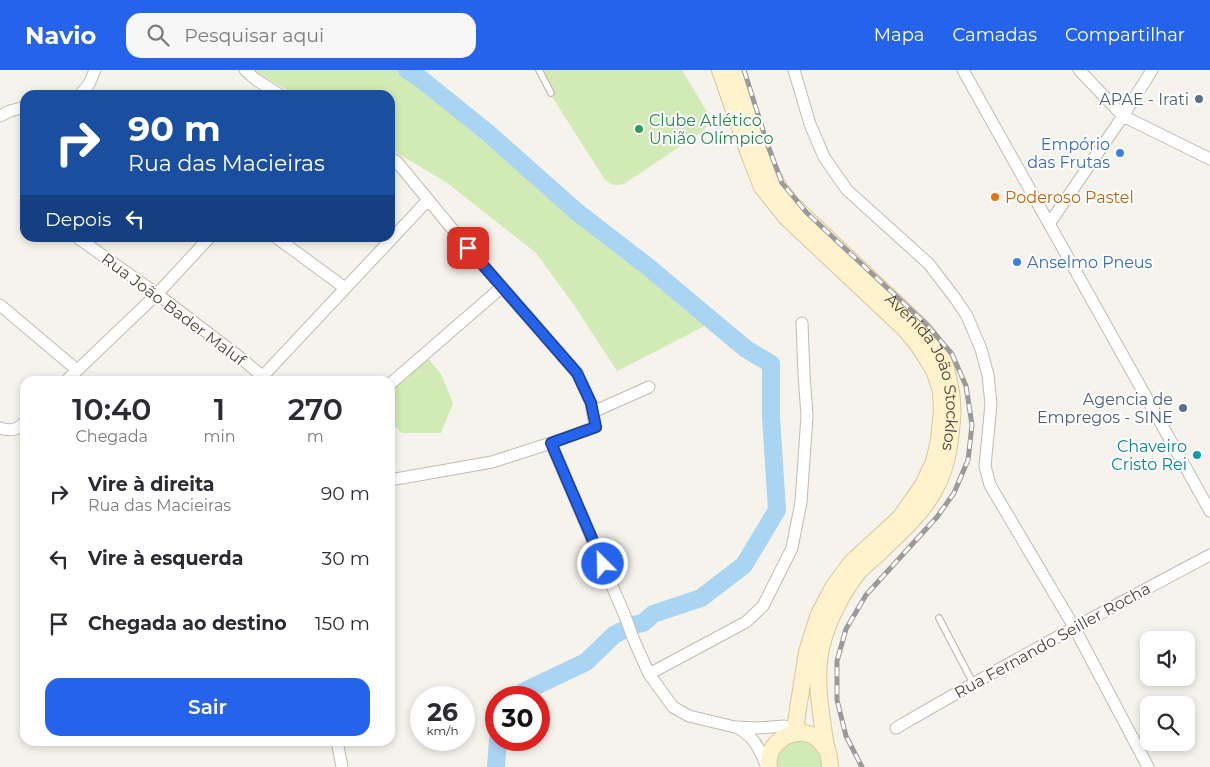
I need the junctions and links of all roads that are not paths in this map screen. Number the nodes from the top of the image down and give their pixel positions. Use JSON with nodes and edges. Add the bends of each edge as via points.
{"nodes":[{"id":1,"x":95,"y":70,"type":"edge"},
{"id":2,"x":245,"y":70,"type":"edge"},
{"id":3,"x":539,"y":70,"type":"edge"},
{"id":4,"x":720,"y":70,"type":"edge"},
{"id":5,"x":733,"y":70,"type":"edge"},
{"id":6,"x":794,"y":70,"type":"edge"},
{"id":7,"x":963,"y":70,"type":"edge"},
{"id":8,"x":1079,"y":70,"type":"edge"},
{"id":9,"x":1152,"y":70,"type":"edge"},
{"id":10,"x":84,"y":90,"type":"edge"},
{"id":11,"x":272,"y":90,"type":"edge"},
{"id":12,"x":551,"y":93,"type":"dead end"},
{"id":13,"x":20,"y":109,"type":"edge"},
{"id":14,"x":0,"y":116,"type":"edge"},
{"id":15,"x":1123,"y":116,"type":"junction"},
{"id":16,"x":1210,"y":159,"type":"edge"},
{"id":17,"x":395,"y":161,"type":"edge"},
{"id":18,"x":428,"y":200,"type":"junction"},
{"id":19,"x":1049,"y":224,"type":"junction"},
{"id":20,"x":395,"y":235,"type":"edge"},
{"id":21,"x":84,"y":242,"type":"edge"},
{"id":22,"x":206,"y":242,"type":"edge"},
{"id":23,"x":282,"y":242,"type":"edge"},
{"id":24,"x":388,"y":242,"type":"edge"},
{"id":25,"x":502,"y":287,"type":"junction"},
{"id":26,"x":345,"y":288,"type":"junction"},
{"id":27,"x":157,"y":294,"type":"junction"},
{"id":28,"x":0,"y":305,"type":"edge"},
{"id":29,"x":802,"y":323,"type":"dead end"},
{"id":30,"x":77,"y":370,"type":"junction"},
{"id":31,"x":71,"y":376,"type":"edge"},
{"id":32,"x":261,"y":376,"type":"edge"},
{"id":33,"x":268,"y":376,"type":"edge"},
{"id":34,"x":395,"y":380,"type":"edge"},
{"id":35,"x":649,"y":387,"type":"dead end"},
{"id":36,"x":593,"y":412,"type":"junction"},
{"id":37,"x":20,"y":427,"type":"edge"},
{"id":38,"x":0,"y":428,"type":"edge"},
{"id":39,"x":551,"y":443,"type":"junction"},
{"id":40,"x":395,"y":479,"type":"edge"},
{"id":41,"x":1210,"y":511,"type":"edge"},
{"id":42,"x":1210,"y":555,"type":"edge"},
{"id":43,"x":939,"y":618,"type":"dead end"},
{"id":44,"x":1074,"y":627,"type":"junction"},
{"id":45,"x":649,"y":674,"type":"junction"},
{"id":46,"x":973,"y":683,"type":"junction"},
{"id":47,"x":735,"y":726,"type":"junction"},
{"id":48,"x":896,"y":728,"type":"dead end"},
{"id":49,"x":796,"y":734,"type":"junction"},
{"id":50,"x":338,"y":746,"type":"edge"},
{"id":51,"x":832,"y":760,"type":"edge"},
{"id":52,"x":342,"y":767,"type":"edge"},
{"id":53,"x":768,"y":767,"type":"edge"},
{"id":54,"x":1148,"y":767,"type":"edge"}],
"edges":[{"from":1,"to":10,"type":"street"},
{"from":2,"to":11,"type":"street"},
{"from":3,"to":12,"type":"lane"},
{"from":4,"to":49,"type":"main road","name":"Avenida João Stocklos","via":[[762,187],[787,218],[906,330],[934,370],[941,391],[939,440],[934,462],[923,485],[900,518],[851,563],[819,614],[807,652]]},
{"from":5,"to":51,"type":"main road","name":"Avenida João Stocklos","via":[[763,156],[780,188],[805,217],[921,327],[936,346],[951,391],[950,442],[936,487],[912,521],[860,570],[830,619],[824,637],[818,684]]},
{"from":6,"to":44,"type":"street","via":[[824,158],[847,190],[929,264],[967,316],[988,375],[991,404],[985,466],[990,485]]},
{"from":7,"to":19,"type":"street"},
{"from":8,"to":15,"type":"street"},
{"from":9,"to":15,"type":"street"},
{"from":13,"to":14,"type":"street"},
{"from":15,"to":16,"type":"street"},
{"from":15,"to":19,"type":"street"},
{"from":17,"to":18,"type":"street"},
{"from":18,"to":20,"type":"street"},
{"from":18,"to":25,"type":"street"},
{"from":19,"to":41,"type":"street"},
{"from":21,"to":27,"type":"street","name":"Rua João Bader Maluf"},
{"from":22,"to":27,"type":"street"},
{"from":23,"to":26,"type":"street"},
{"from":24,"to":26,"type":"street"},
{"from":25,"to":34,"type":"street"},
{"from":25,"to":36,"type":"street","via":[[577,373]]},
{"from":26,"to":33,"type":"street"},
{"from":27,"to":30,"type":"street"},
{"from":27,"to":32,"type":"street","name":"Rua João Bader Maluf"},
{"from":28,"to":30,"type":"street"},
{"from":29,"to":45,"type":"street","via":[[808,416],[792,548],[763,606],[746,622]]},
{"from":30,"to":31,"type":"street"},
{"from":35,"to":36,"type":"street"},
{"from":36,"to":39,"type":"street","via":[[596,427]]},
{"from":37,"to":38,"type":"street"},
{"from":39,"to":40,"type":"street","via":[[492,462]]},
{"from":39,"to":45,"type":"street"},
{"from":42,"to":44,"type":"street","name":"Rua Fernando Seiller Rocha"},
{"from":43,"to":46,"type":"lane"},
{"from":44,"to":46,"type":"street","name":"Rua Fernando Seiller Rocha"},
{"from":44,"to":54,"type":"street"},
{"from":45,"to":47,"type":"street","via":[[673,707],[689,716]]},
{"from":46,"to":48,"type":"street","name":"Rua Fernando Seiller Rocha"},
{"from":47,"to":49,"type":"street","via":[[784,726]]},
{"from":47,"to":53,"type":"street","via":[[754,740]]},
{"from":49,"to":51,"type":"main road","name":"Avenida João Stocklos","via":[[812,735]]},
{"from":49,"to":53,"type":"main road","via":[[775,745]]},
{"from":50,"to":52,"type":"street"}]}
